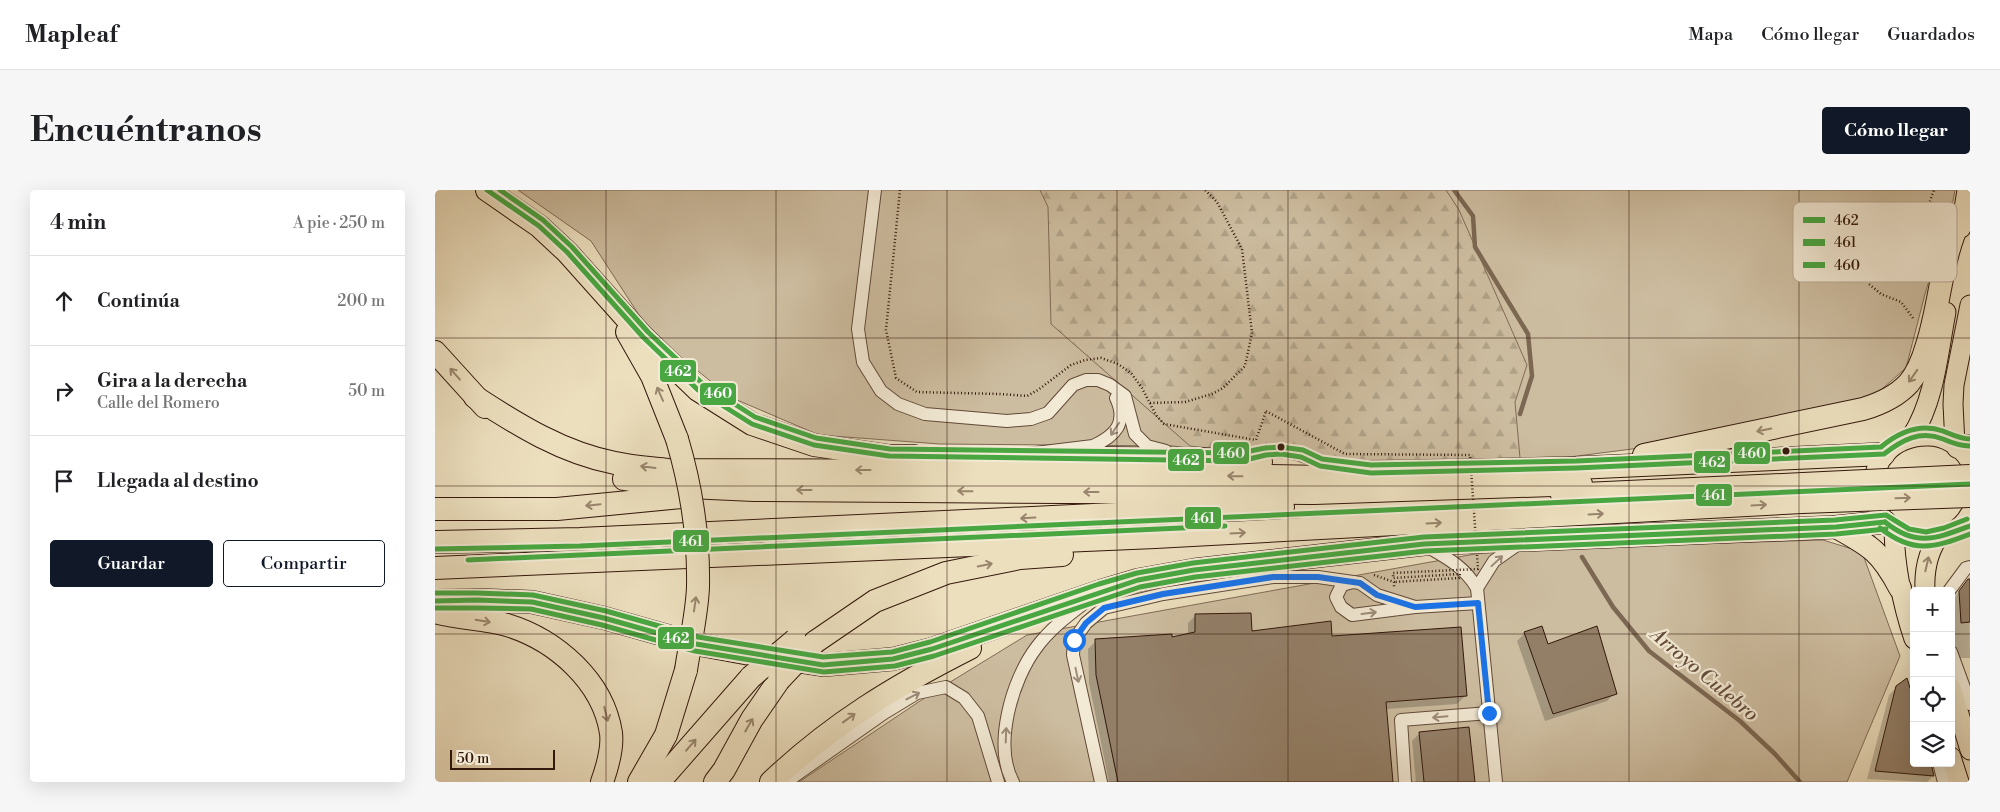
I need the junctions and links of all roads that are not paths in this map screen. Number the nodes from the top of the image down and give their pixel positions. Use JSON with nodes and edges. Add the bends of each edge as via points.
{"nodes":[{"id":1,"x":487,"y":190,"type":"edge"},
{"id":2,"x":875,"y":190,"type":"edge"},
{"id":3,"x":1967,"y":190,"type":"edge"},
{"id":4,"x":1963,"y":214,"type":"junction"},
{"id":5,"x":1957,"y":225,"type":"edge"},
{"id":6,"x":1957,"y":248,"type":"edge"},
{"id":7,"x":594,"y":282,"type":"junction"},
{"id":8,"x":1942,"y":282,"type":"edge"},
{"id":9,"x":1951,"y":282,"type":"edge"},
{"id":10,"x":1970,"y":305,"type":"edge"},
{"id":11,"x":435,"y":352,"type":"edge"},
{"id":12,"x":1110,"y":384,"type":"junction"},
{"id":13,"x":475,"y":397,"type":"junction"},
{"id":14,"x":1913,"y":436,"type":"junction"},
{"id":15,"x":1965,"y":452,"type":"edge"},
{"id":16,"x":1884,"y":454,"type":"junction"},
{"id":17,"x":994,"y":458,"type":"junction"},
{"id":18,"x":1195,"y":459,"type":"junction"},
{"id":19,"x":1576,"y":468,"type":"junction"},
{"id":20,"x":1371,"y":473,"type":"junction"},
{"id":21,"x":1970,"y":476,"type":"edge"},
{"id":22,"x":1803,"y":486,"type":"junction"},
{"id":23,"x":754,"y":490,"type":"junction"},
{"id":24,"x":1314,"y":493,"type":"junction"},
{"id":25,"x":1970,"y":496,"type":"edge"},
{"id":26,"x":435,"y":509,"type":"edge"},
{"id":27,"x":1094,"y":514,"type":"junction"},
{"id":28,"x":1970,"y":514,"type":"edge"},
{"id":29,"x":1889,"y":526,"type":"junction"},
{"id":30,"x":1837,"y":527,"type":"junction"},
{"id":31,"x":1953,"y":532,"type":"edge"},
{"id":32,"x":1155,"y":537,"type":"junction"},
{"id":33,"x":1524,"y":540,"type":"junction"},
{"id":34,"x":435,"y":542,"type":"edge"},
{"id":35,"x":1424,"y":544,"type":"junction"},
{"id":36,"x":435,"y":568,"type":"edge"},
{"id":37,"x":1968,"y":568,"type":"edge"},
{"id":38,"x":1353,"y":582,"type":"junction"},
{"id":39,"x":1925,"y":587,"type":"edge"},
{"id":40,"x":1952,"y":587,"type":"edge"},
{"id":41,"x":1477,"y":588,"type":"junction"},
{"id":42,"x":1900,"y":588,"type":"junction"},
{"id":43,"x":1101,"y":590,"type":"junction"},
{"id":44,"x":435,"y":601,"type":"edge"},
{"id":45,"x":1478,"y":603,"type":"junction"},
{"id":46,"x":1415,"y":607,"type":"junction"},
{"id":47,"x":435,"y":612,"type":"edge"},
{"id":48,"x":1043,"y":612,"type":"junction"},
{"id":49,"x":1912,"y":632,"type":"edge"},
{"id":50,"x":805,"y":641,"type":"junction"},
{"id":51,"x":1955,"y":663,"type":"edge"},
{"id":52,"x":1955,"y":701,"type":"edge"},
{"id":53,"x":1970,"y":704,"type":"edge"},
{"id":54,"x":1489,"y":713,"type":"junction"},
{"id":55,"x":1970,"y":750,"type":"edge"},
{"id":56,"x":1940,"y":767,"type":"edge"},
{"id":57,"x":1954,"y":767,"type":"edge"},
{"id":58,"x":602,"y":782,"type":"edge"},
{"id":59,"x":639,"y":782,"type":"edge"},
{"id":60,"x":659,"y":782,"type":"edge"},
{"id":61,"x":715,"y":782,"type":"edge"},
{"id":62,"x":771,"y":782,"type":"edge"},
{"id":63,"x":786,"y":782,"type":"edge"},
{"id":64,"x":998,"y":782,"type":"edge"},
{"id":65,"x":1013,"y":782,"type":"edge"},
{"id":66,"x":1101,"y":782,"type":"edge"},
{"id":67,"x":1405,"y":782,"type":"edge"},
{"id":68,"x":1496,"y":782,"type":"edge"},
{"id":69,"x":1944,"y":782,"type":"edge"},
{"id":70,"x":1959,"y":782,"type":"edge"}],
"edges":[{"from":1,"to":7,"type":"highway","via":[[539,226]]},
{"from":2,"to":12,"type":"street","via":[[858,329],[863,362],[881,391],[898,404],[925,414],[1007,421],[1031,419],[1048,413],[1073,385],[1086,380]]},
{"from":3,"to":4,"type":"main road"},
{"from":4,"to":5,"type":"highway","one_way":true},
{"from":4,"to":6,"type":"main road"},
{"from":7,"to":17,"type":"highway","via":[[643,337],[698,390],[752,424],[814,445],[889,456]]},
{"from":59,"to":7,"type":"highway","one_way":true,"bridge":true,"via":[[666,735],[686,670],[698,587],[694,518],[685,464],[652,376]]},
{"from":8,"to":19,"type":"highway","one_way":true,"via":[[1932,330],[1920,366],[1909,383],[1892,397],[1863,409]]},
{"from":9,"to":14,"type":"main road","via":[[1931,394]]},
{"from":10,"to":15,"type":"main road","via":[[1953,404]]},
{"from":13,"to":11,"type":"highway","one_way":true},
{"from":12,"to":17,"type":"street","one_way":true,"via":[[1121,407],[1119,426],[1108,439],[1093,446]]},
{"from":12,"to":18,"type":"street","via":[[1125,396],[1135,434],[1147,446]]},
{"from":20,"to":13,"type":"highway","one_way":true,"via":[[1317,477],[668,470],[615,463],[559,446],[512,422]]},
{"from":13,"to":23,"type":"highway","via":[[504,425],[552,457],[622,479],[667,486]]},
{"from":14,"to":15,"type":"main road","via":[[1935,436]]},
{"from":14,"to":16,"type":"main road"},
{"from":15,"to":22,"type":"highway"},
{"from":16,"to":19,"type":"highway"},
{"from":16,"to":29,"type":"main road","via":[[1875,470],[1872,488],[1876,506]]},
{"from":17,"to":18,"type":"highway"},
{"from":18,"to":20,"type":"highway","via":[[1320,466]]},
{"from":19,"to":20,"type":"highway"},
{"from":21,"to":22,"type":"highway","bridge":true},
{"from":22,"to":24,"type":"highway","via":[[1552,485]]},
{"from":22,"to":25,"type":"highway","one_way":true,"bridge":true},
{"from":22,"to":27,"type":"highway"},
{"from":32,"to":22,"type":"highway","one_way":true,"via":[[1385,526]]},
{"from":24,"to":23,"type":"highway","one_way":true},
{"from":23,"to":26,"type":"highway","one_way":true,"via":[[557,509]]},
{"from":24,"to":27,"type":"highway","via":[[1281,498],[1120,506]]},
{"from":27,"to":34,"type":"highway","one_way":true,"via":[[580,539]]},
{"from":28,"to":31,"type":"main road"},
{"from":29,"to":30,"type":"highway"},
{"from":29,"to":31,"type":"main road","via":[[1914,539]]},
{"from":29,"to":42,"type":"main road"},
{"from":30,"to":33,"type":"highway"},
{"from":30,"to":42,"type":"highway","via":[[1875,550],[1890,568]]},
{"from":39,"to":31,"type":"main road","one_way":true,"via":[[1926,564],[1932,547]]},
{"from":32,"to":36,"type":"highway"},
{"from":50,"to":32,"type":"highway","one_way":true,"via":[[875,601],[946,573],[1020,558],[1076,554]]},
{"from":33,"to":35,"type":"highway"},
{"from":41,"to":33,"type":"street","one_way":true,"via":[[1494,561]]},
{"from":35,"to":41,"type":"street","via":[[1468,573]]},
{"from":35,"to":43,"type":"highway","via":[[1194,570]]},
{"from":37,"to":40,"type":"street"},
{"from":38,"to":46,"type":"street","via":[[1377,595]]},
{"from":38,"to":46,"type":"street","one_way":true,"via":[[1342,585],[1336,596],[1341,607],[1352,615]]},
{"from":38,"to":66,"type":"street","one_way":true,"via":[[1318,577],[1273,577],[1163,594],[1104,608],[1086,623],[1074,640],[1073,655]]},
{"from":41,"to":45,"type":"street"},
{"from":42,"to":49,"type":"main road"},
{"from":43,"to":48,"type":"highway"},
{"from":65,"to":43,"type":"street","one_way":true,"via":[[1005,755],[1006,721],[1019,676],[1035,648],[1055,625]]},
{"from":44,"to":48,"type":"highway","via":[[532,602],[696,644],[823,665],[893,659]]},
{"from":45,"to":46,"type":"street"},
{"from":45,"to":54,"type":"street"},
{"from":47,"to":58,"type":"highway","one_way":true,"via":[[506,625],[565,655],[604,706],[611,735],[608,767]]},
{"from":62,"to":48,"type":"highway","one_way":true,"via":[[796,758],[903,682]]},
{"from":60,"to":50,"type":"highway","one_way":true,"bridge":true,"via":[[751,677]]},
{"from":61,"to":50,"type":"highway","one_way":true,"bridge":true},
{"from":51,"to":53,"type":"street"},
{"from":52,"to":55,"type":"main road"},
{"from":54,"to":67,"type":"street","one_way":true,"via":[[1401,720]]},
{"from":54,"to":68,"type":"street"},
{"from":56,"to":69,"type":"street"},
{"from":57,"to":70,"type":"main road"},
{"from":63,"to":64,"type":"street","one_way":true,"via":[[917,693],[945,687],[964,698],[978,716]]}]}
